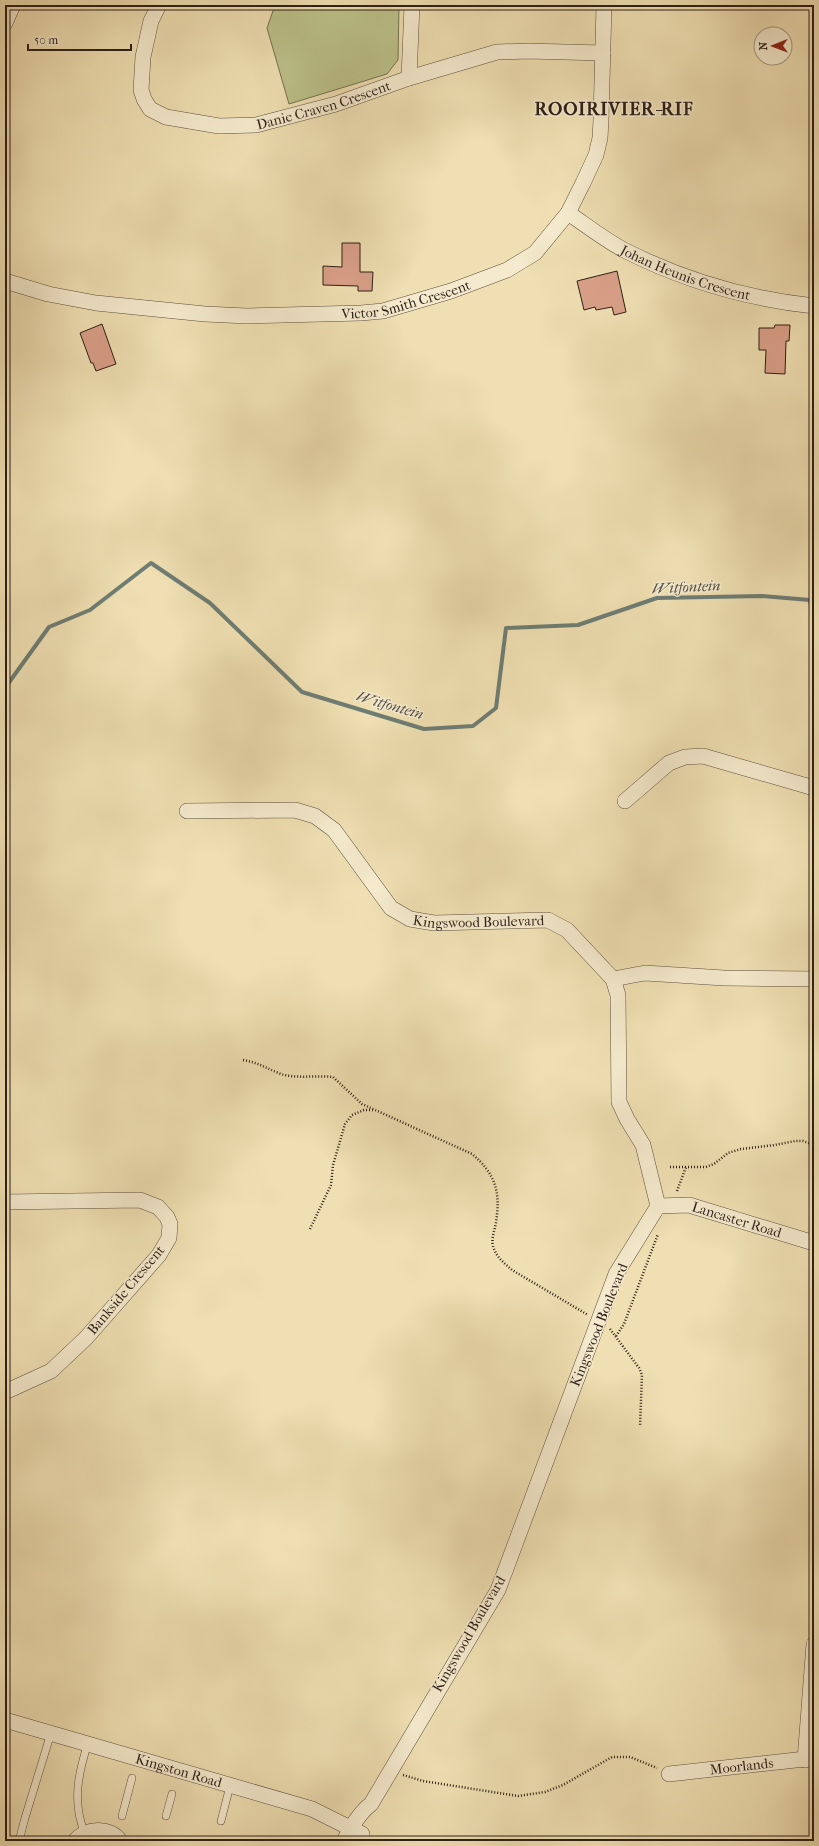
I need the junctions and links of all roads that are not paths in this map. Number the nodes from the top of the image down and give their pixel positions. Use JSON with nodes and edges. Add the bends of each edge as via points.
{"nodes":[{"id":1,"x":13,"y":5,"type":"edge"},
{"id":2,"x":159,"y":5,"type":"edge"},
{"id":3,"x":412,"y":5,"type":"edge"},
{"id":4,"x":604,"y":5,"type":"edge"},
{"id":5,"x":5,"y":23,"type":"edge"},
{"id":6,"x":603,"y":54,"type":"junction"},
{"id":7,"x":409,"y":78,"type":"junction"},
{"id":8,"x":568,"y":213,"type":"junction"},
{"id":9,"x":5,"y":281,"type":"edge"},
{"id":10,"x":814,"y":306,"type":"edge"},
{"id":11,"x":814,"y":788,"type":"edge"},
{"id":12,"x":625,"y":801,"type":"dead end"},
{"id":13,"x":187,"y":811,"type":"dead end"},
{"id":14,"x":614,"y":979,"type":"junction"},
{"id":15,"x":814,"y":979,"type":"edge"},
{"id":16,"x":5,"y":1202,"type":"edge"},
{"id":17,"x":665,"y":1206,"type":"junction"},
{"id":18,"x":814,"y":1243,"type":"edge"},
{"id":19,"x":5,"y":1392,"type":"edge"},
{"id":20,"x":814,"y":1644,"type":"edge"},
{"id":21,"x":5,"y":1720,"type":"edge"},
{"id":22,"x":51,"y":1733,"type":"junction"},
{"id":23,"x":88,"y":1743,"type":"junction"},
{"id":24,"x":810,"y":1759,"type":"edge"},
{"id":25,"x":669,"y":1774,"type":"road end"},
{"id":26,"x":132,"y":1778,"type":"dead end"},
{"id":27,"x":230,"y":1786,"type":"junction"},
{"id":28,"x":172,"y":1794,"type":"dead end"},
{"id":29,"x":122,"y":1816,"type":"dead end"},
{"id":30,"x":166,"y":1816,"type":"dead end"},
{"id":31,"x":221,"y":1821,"type":"dead end"},
{"id":32,"x":354,"y":1836,"type":"edge"},
{"id":33,"x":80,"y":1837,"type":"edge"},
{"id":34,"x":19,"y":1841,"type":"edge"},
{"id":35,"x":120,"y":1841,"type":"edge"}],
"edges":[{"from":1,"to":5,"type":"street"},
{"from":2,"to":7,"type":"street","name":"Danie Craven Crescent","via":[[151,21],[143,57],[141,90],[150,109],[166,117],[219,126],[256,125],[336,104]]},
{"from":3,"to":7,"type":"street"},
{"from":4,"to":6,"type":"street","name":"Victor Smith Crescent"},
{"from":6,"to":7,"type":"street","name":"Danie Craven Crescent","via":[[497,52]]},
{"from":6,"to":8,"type":"street","name":"Victor Smith Crescent","via":[[600,138],[596,155]]},
{"from":8,"to":9,"type":"street","name":"Victor Smith Crescent","via":[[535,253],[507,270],[451,291],[384,311],[247,316],[204,314],[96,303],[48,294]]},
{"from":8,"to":10,"type":"street","name":"Johan Heunis Crescent","via":[[623,249],[712,286],[784,303]]},
{"from":11,"to":12,"type":"street","via":[[703,756],[685,757],[669,763]]},
{"from":13,"to":14,"type":"street","name":"Kingswood Boulevard","via":[[295,810],[316,816],[334,830],[391,908],[410,919],[434,924],[548,920],[567,930]]},
{"from":14,"to":15,"type":"street","via":[[645,973],[724,978]]},
{"from":14,"to":17,"type":"street","via":[[618,995],[619,1102],[643,1145]]},
{"from":16,"to":19,"type":"street","name":"Bankside Crescent","via":[[140,1200],[163,1211],[170,1224],[170,1232],[158,1255],[86,1338],[51,1371]]},
{"from":17,"to":18,"type":"street","name":"Lancaster Road","via":[[689,1205]]},
{"from":17,"to":32,"type":"street","name":"Kingswood Boulevard","via":[[616,1274],[498,1590],[371,1804],[364,1809]]},
{"from":20,"to":24,"type":"street"},
{"from":21,"to":22,"type":"street","name":"Kingston Road"},
{"from":22,"to":23,"type":"street","name":"Kingston Road"},
{"from":22,"to":34,"type":"lane"},
{"from":23,"to":27,"type":"street","name":"Kingston Road"},
{"from":23,"to":33,"type":"lane","via":[[76,1794]]},
{"from":24,"to":25,"type":"street","name":"Moorlands"},
{"from":26,"to":29,"type":"lane"},
{"from":27,"to":31,"type":"lane"},
{"from":27,"to":32,"type":"street","name":"Kingston Road","via":[[312,1809]]},
{"from":28,"to":30,"type":"lane"},
{"from":33,"to":35,"type":"street","via":[[91,1831],[106,1831]]}]}
